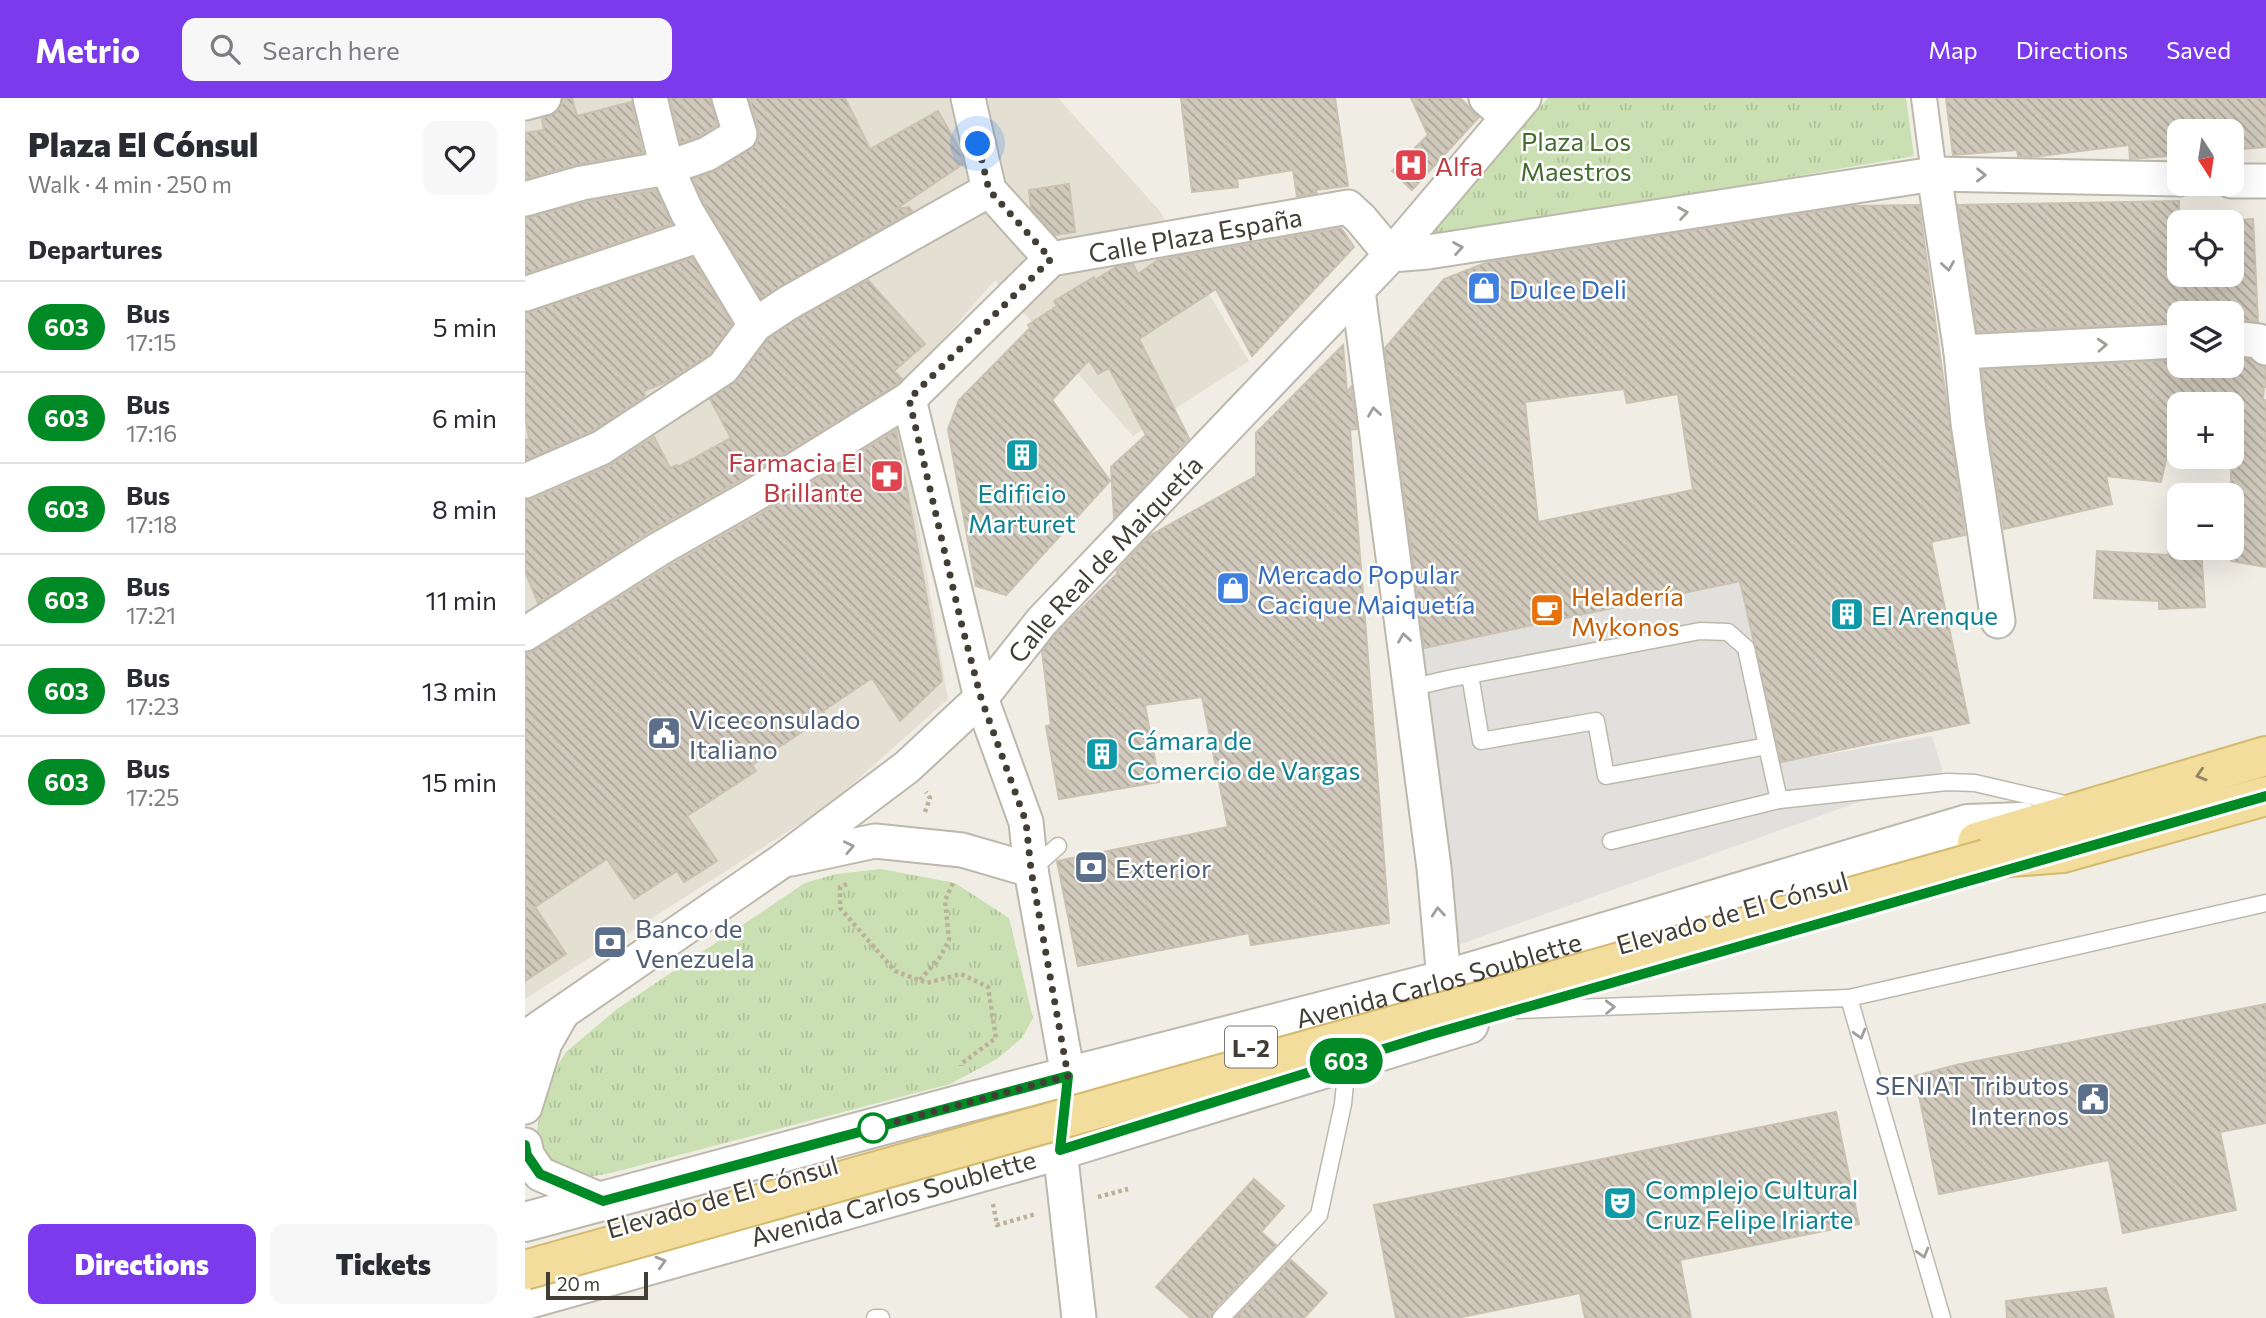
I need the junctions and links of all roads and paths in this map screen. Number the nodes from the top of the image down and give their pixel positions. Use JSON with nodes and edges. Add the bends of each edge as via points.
{"nodes":[{"id":1,"x":544,"y":98,"type":"edge"},
{"id":2,"x":650,"y":98,"type":"edge"},
{"id":3,"x":729,"y":98,"type":"edge"},
{"id":4,"x":968,"y":98,"type":"edge"},
{"id":5,"x":1924,"y":98,"type":"edge"},
{"id":6,"x":525,"y":103,"type":"edge"},
{"id":7,"x":1506,"y":104,"type":"edge"},
{"id":8,"x":667,"y":168,"type":"junction"},
{"id":9,"x":1934,"y":174,"type":"junction"},
{"id":10,"x":2167,"y":179,"type":"edge"},
{"id":11,"x":2244,"y":181,"type":"edge"},
{"id":12,"x":2266,"y":181,"type":"edge"},
{"id":13,"x":989,"y":190,"type":"junction"},
{"id":14,"x":525,"y":199,"type":"edge"},
{"id":15,"x":700,"y":235,"type":"junction"},
{"id":16,"x":1391,"y":255,"type":"junction"},
{"id":17,"x":1051,"y":259,"type":"junction"},
{"id":18,"x":1357,"y":291,"type":"junction"},
{"id":19,"x":525,"y":294,"type":"edge"},
{"id":20,"x":755,"y":325,"type":"junction"},
{"id":21,"x":2244,"y":339,"type":"edge"},
{"id":22,"x":2167,"y":342,"type":"edge"},
{"id":23,"x":2266,"y":348,"type":"edge"},
{"id":24,"x":1961,"y":352,"type":"junction"},
{"id":25,"x":909,"y":399,"type":"junction"},
{"id":26,"x":525,"y":481,"type":"edge"},
{"id":27,"x":1998,"y":621,"type":"dead end"},
{"id":28,"x":525,"y":634,"type":"edge"},
{"id":29,"x":1469,"y":674,"type":"junction"},
{"id":30,"x":1411,"y":688,"type":"junction"},
{"id":31,"x":981,"y":698,"type":"junction"},
{"id":32,"x":1767,"y":746,"type":"junction"},
{"id":33,"x":2266,"y":756,"type":"edge"},
{"id":34,"x":2266,"y":796,"type":"edge"},
{"id":35,"x":1779,"y":800,"type":"junction"},
{"id":36,"x":2087,"y":809,"type":"junction"},
{"id":37,"x":2056,"y":837,"type":"junction"},
{"id":38,"x":1611,"y":841,"type":"dead end"},
{"id":39,"x":1058,"y":846,"type":"dead end"},
{"id":40,"x":782,"y":861,"type":"junction"},
{"id":41,"x":1031,"y":870,"type":"junction"},
{"id":42,"x":2266,"y":903,"type":"edge"},
{"id":43,"x":1444,"y":980,"type":"junction"},
{"id":44,"x":1849,"y":998,"type":"junction"},
{"id":45,"x":565,"y":1010,"type":"junction"},
{"id":46,"x":1518,"y":1010,"type":"junction"},
{"id":47,"x":525,"y":1038,"type":"edge"},
{"id":48,"x":1347,"y":1061,"type":"junction"},
{"id":49,"x":1068,"y":1076,"type":"junction"},
{"id":50,"x":525,"y":1107,"type":"edge"},
{"id":51,"x":525,"y":1145,"type":"edge"},
{"id":52,"x":1060,"y":1150,"type":"junction"},
{"id":53,"x":603,"y":1201,"type":"junction"},
{"id":54,"x":525,"y":1222,"type":"edge"},
{"id":55,"x":525,"y":1251,"type":"edge"},
{"id":56,"x":525,"y":1270,"type":"edge"},
{"id":57,"x":525,"y":1300,"type":"edge"},
{"id":58,"x":875,"y":1318,"type":"edge"},
{"id":59,"x":881,"y":1318,"type":"edge"},
{"id":60,"x":1079,"y":1318,"type":"edge"},
{"id":61,"x":1221,"y":1318,"type":"edge"},
{"id":62,"x":1942,"y":1318,"type":"edge"}],
"edges":[{"from":1,"to":6,"type":"street"},
{"from":2,"to":8,"type":"street"},
{"from":3,"to":8,"type":"street","via":[[740,134],[707,155]]},
{"from":4,"to":13,"type":"street"},
{"from":5,"to":9,"type":"street"},
{"from":7,"to":16,"type":"street","name":"Calle Real de Maiquetía"},
{"from":8,"to":14,"type":"street"},
{"from":8,"to":15,"type":"street"},
{"from":9,"to":10,"type":"street","one_way":true},
{"from":16,"to":9,"type":"street","one_way":true},
{"from":9,"to":24,"type":"street","one_way":true},
{"from":11,"to":12,"type":"street"},
{"from":13,"to":17,"type":"street"},
{"from":13,"to":20,"type":"street"},
{"from":15,"to":19,"type":"street"},
{"from":15,"to":20,"type":"street"},
{"from":16,"to":17,"type":"street","name":"Calle Plaza España","via":[[1348,207]]},
{"from":16,"to":18,"type":"street","name":"Calle Real de Maiquetía"},
{"from":17,"to":25,"type":"street","name":"Calle Plaza España"},
{"from":30,"to":18,"type":"street","one_way":true},
{"from":18,"to":31,"type":"street","name":"Calle Real de Maiquetía","via":[[1042,621]]},
{"from":20,"to":26,"type":"street","via":[[723,368],[693,390],[601,448]]},
{"from":21,"to":23,"type":"street","via":[[2259,341]]},
{"from":24,"to":22,"type":"street","one_way":true},
{"from":24,"to":27,"type":"street"},
{"from":25,"to":28,"type":"street","name":"Calle Plaza España"},
{"from":25,"to":31,"type":"street"},
{"from":29,"to":30,"type":"lane"},
{"from":29,"to":32,"type":"lane","via":[[1700,631],[1728,632],[1747,648]]},
{"from":29,"to":32,"type":"lane","via":[[1481,741],[1596,721],[1606,776]]},
{"from":43,"to":30,"type":"street","one_way":true},
{"from":31,"to":40,"type":"street","name":"Calle Real de Maiquetía","via":[[907,767]]},
{"from":31,"to":41,"type":"street","via":[[1026,822]]},
{"from":32,"to":35,"type":"lane"},
{"from":33,"to":36,"type":"main road","name":"Avenida Carlos Soublette","number":"L-2","one_way":true},
{"from":34,"to":37,"type":"main road","name":"Avenida Carlos Soublette","number":"L-2"},
{"from":35,"to":36,"type":"lane","via":[[1947,782],[1975,783]]},
{"from":35,"to":38,"type":"lane"},
{"from":36,"to":37,"type":"main road","name":"Avenida Carlos Soublette","number":"L-2"},
{"from":37,"to":43,"type":"street","name":"Avenida Carlos Soublette","number":"L-2","via":[[1968,824]]},
{"from":37,"to":46,"type":"street","name":"Avenida Carlos Soublette","number":"L-2","via":[[1770,940]]},
{"from":37,"to":55,"type":"main road","name":"Elevado de El Cónsul","number":"L-2"},
{"from":37,"to":56,"type":"main road","name":"Elevado de El Cónsul","number":"L-2","bridge":true},
{"from":39,"to":41,"type":"lane"},
{"from":40,"to":41,"type":"street","one_way":true,"via":[[875,841],[961,850]]},
{"from":40,"to":45,"type":"street","name":"Calle Real de Maiquetía"},
{"from":41,"to":49,"type":"street"},
{"from":42,"to":44,"type":"lane"},
{"from":43,"to":49,"type":"street","name":"Avenida Carlos Soublette","number":"L-2"},
{"from":46,"to":44,"type":"lane","one_way":true},
{"from":44,"to":62,"type":"lane","one_way":true},
{"from":45,"to":47,"type":"street","name":"Calle Real de Maiquetía"},
{"from":45,"to":50,"type":"street","name":"Calle Real de Maiquetía","via":[[545,1043]]},
{"from":46,"to":48,"type":"street","name":"Avenida Carlos Soublette","number":"L-2"},
{"from":48,"to":52,"type":"street","name":"Avenida Carlos Soublette","number":"L-2"},
{"from":48,"to":61,"type":"lane","via":[[1343,1104],[1319,1215]]},
{"from":49,"to":52,"type":"street"},
{"from":49,"to":53,"type":"street","name":"Avenida Carlos Soublette","number":"L-2"},
{"from":51,"to":53,"type":"street","via":[[540,1174]]},
{"from":57,"to":52,"type":"street","name":"Avenida Carlos Soublette","number":"L-2","one_way":true},
{"from":52,"to":60,"type":"street"},
{"from":53,"to":54,"type":"street","name":"Avenida Carlos Soublette","number":"L-2"},
{"from":58,"to":59,"type":"lane"}]}
